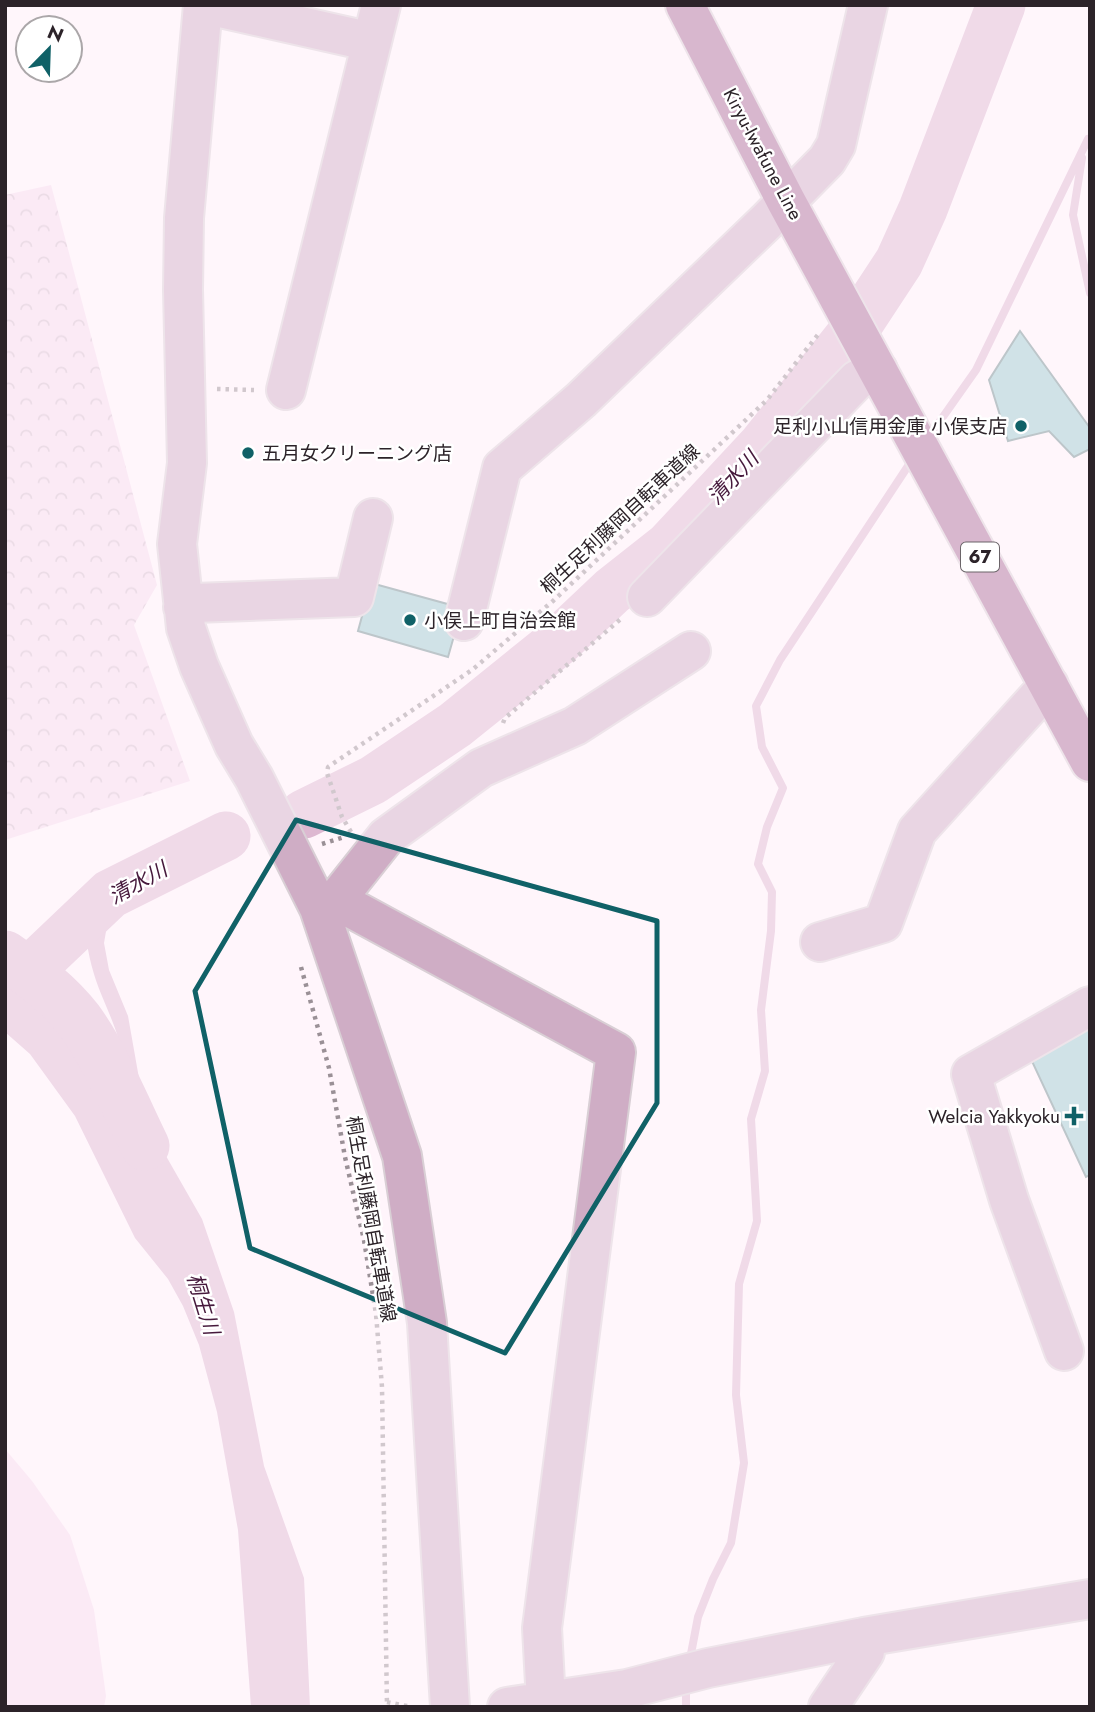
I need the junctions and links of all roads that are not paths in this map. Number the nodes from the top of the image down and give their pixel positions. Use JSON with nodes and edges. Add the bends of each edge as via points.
{"nodes":[{"id":1,"x":205,"y":5,"type":"edge"},
{"id":2,"x":381,"y":5,"type":"edge"},
{"id":3,"x":685,"y":5,"type":"edge"},
{"id":4,"x":868,"y":5,"type":"edge"},
{"id":5,"x":372,"y":42,"type":"junction"},
{"id":6,"x":786,"y":201,"type":"junction"},
{"id":7,"x":873,"y":361,"type":"junction"},
{"id":8,"x":286,"y":390,"type":"road end"},
{"id":9,"x":373,"y":518,"type":"dead end"},
{"id":10,"x":647,"y":597,"type":"road end"},
{"id":11,"x":183,"y":607,"type":"junction"},
{"id":12,"x":464,"y":621,"type":"dead end"},
{"id":13,"x":691,"y":651,"type":"dead end"},
{"id":14,"x":1049,"y":685,"type":"junction"},
{"id":15,"x":1090,"y":762,"type":"edge"},
{"id":16,"x":328,"y":904,"type":"junction"},
{"id":17,"x":820,"y":942,"type":"dead end"},
{"id":18,"x":1090,"y":1006,"type":"edge"},
{"id":19,"x":1064,"y":1351,"type":"dead end"},
{"id":20,"x":1090,"y":1599,"type":"edge"},
{"id":21,"x":864,"y":1637,"type":"junction"},
{"id":22,"x":546,"y":1702,"type":"junction"},
{"id":23,"x":450,"y":1707,"type":"edge"},
{"id":24,"x":507,"y":1707,"type":"edge"},
{"id":25,"x":828,"y":1707,"type":"edge"}],
"edges":[{"from":1,"to":5,"type":"street"},
{"from":1,"to":11,"type":"street","via":[[184,218],[187,463],[177,544]]},
{"from":2,"to":5,"type":"street"},
{"from":3,"to":6,"type":"main road","name":"Kiryu-Iwafune Line","number":"67"},
{"from":4,"to":6,"type":"street","via":[[835,145],[827,160]]},
{"from":5,"to":8,"type":"street"},
{"from":6,"to":7,"type":"main road","name":"Kiryu-Iwafune Line","number":"67"},
{"from":6,"to":12,"type":"street","via":[[581,400],[502,468]]},
{"from":7,"to":10,"type":"street"},
{"from":7,"to":14,"type":"main road","number":"67"},
{"from":9,"to":11,"type":"street","via":[[354,597]]},
{"from":11,"to":16,"type":"street","via":[[199,666],[234,745]]},
{"from":13,"to":16,"type":"street","via":[[575,726],[481,768],[386,837]]},
{"from":14,"to":15,"type":"main road","number":"67"},
{"from":14,"to":17,"type":"street","via":[[916,831],[883,923]]},
{"from":16,"to":22,"type":"street","via":[[616,1052],[542,1628]]},
{"from":16,"to":23,"type":"street","via":[[402,1156],[413,1220],[426,1323]]},
{"from":18,"to":19,"type":"street","via":[[971,1074],[1009,1200]]},
{"from":20,"to":21,"type":"street"},
{"from":21,"to":22,"type":"street"},
{"from":21,"to":25,"type":"street","via":[[865,1652]]},
{"from":22,"to":24,"type":"street"}]}
